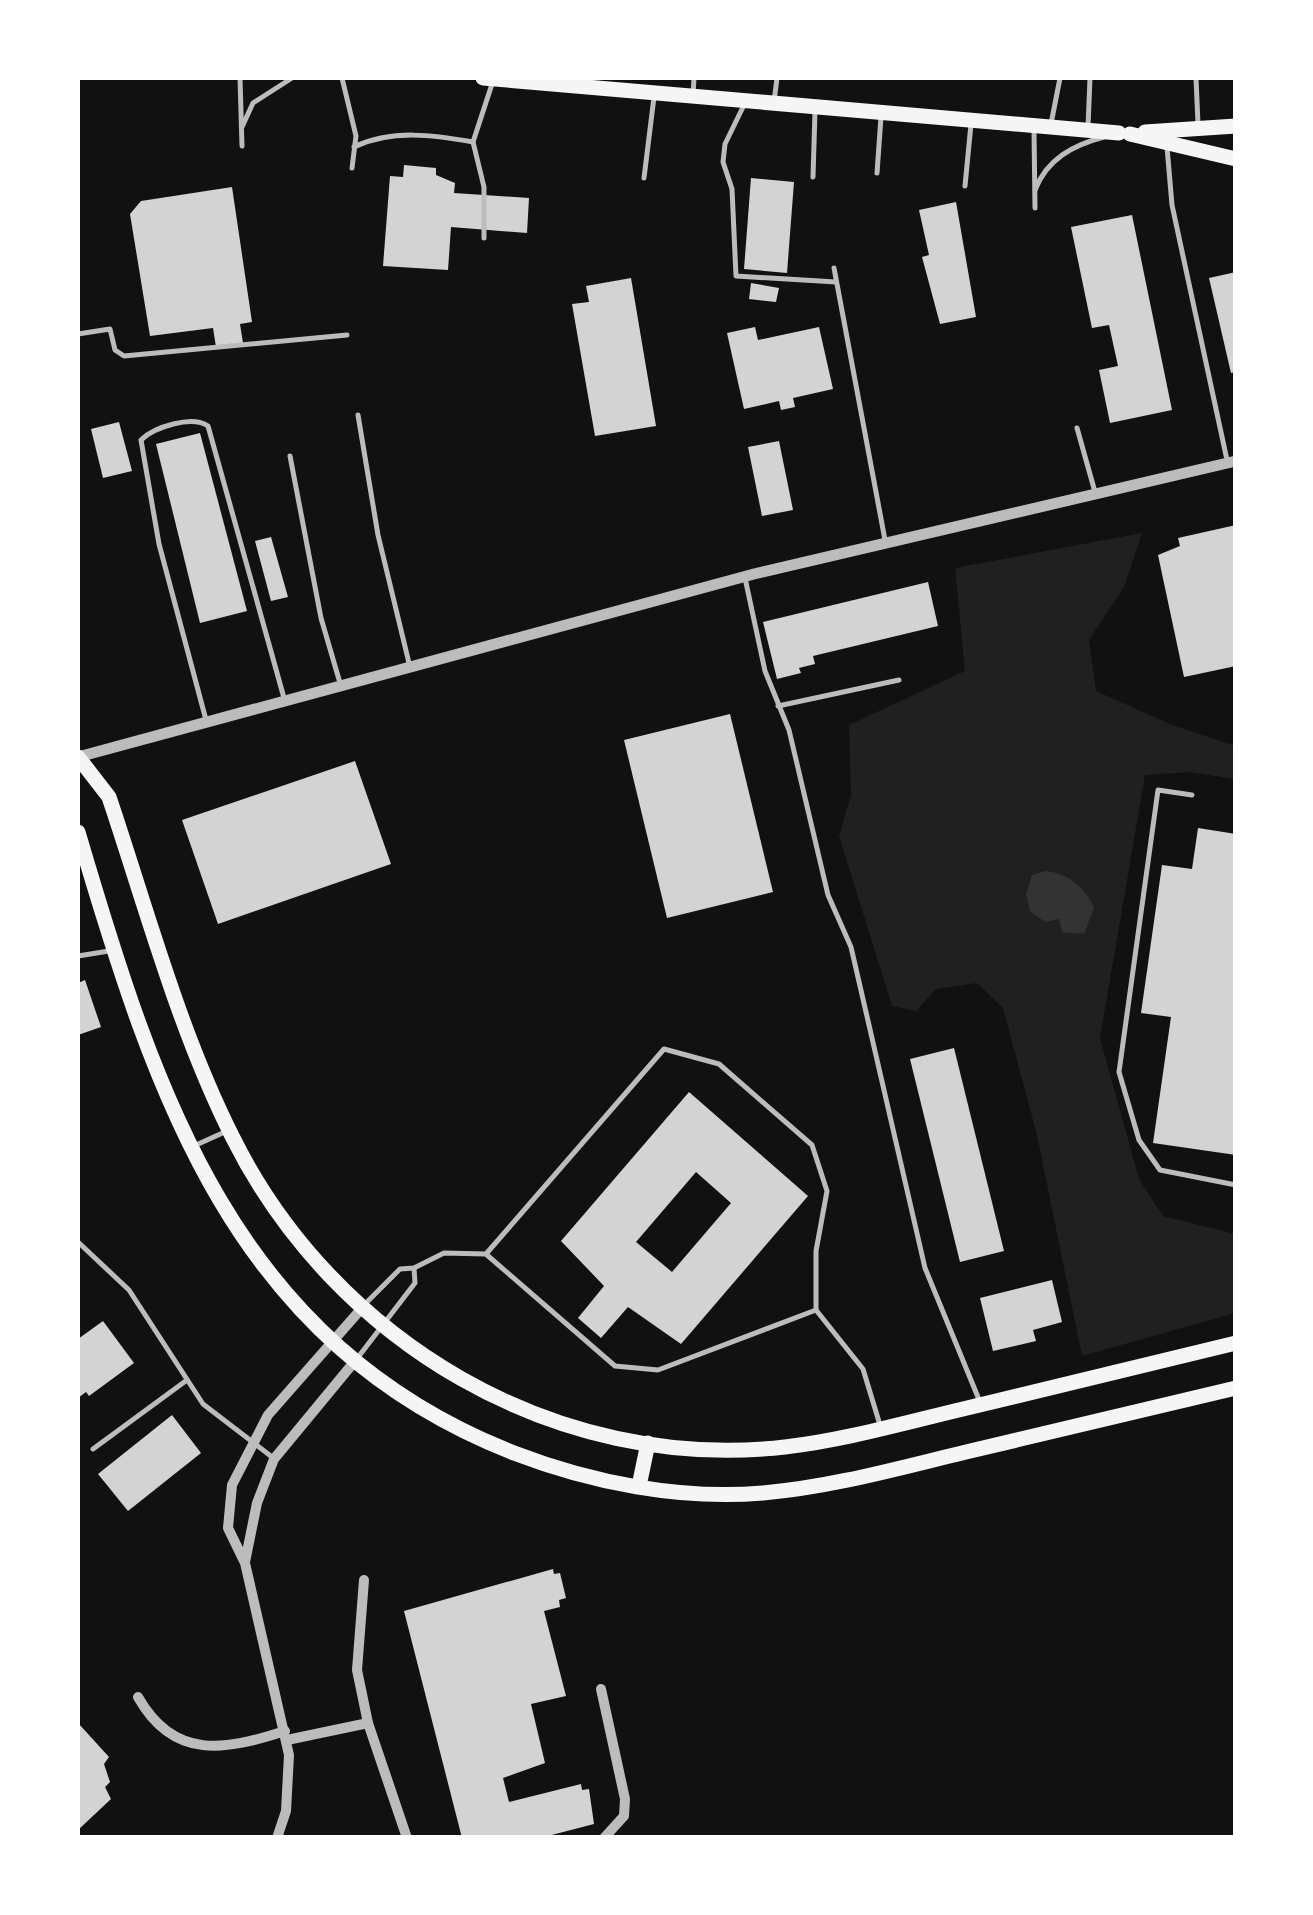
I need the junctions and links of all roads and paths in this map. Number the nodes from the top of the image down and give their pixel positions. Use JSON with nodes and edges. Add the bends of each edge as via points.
{"nodes":[{"id":1,"x":240,"y":78,"type":"edge"},
{"id":2,"x":292,"y":78,"type":"edge"},
{"id":3,"x":342,"y":78,"type":"edge"},
{"id":4,"x":483,"y":78,"type":"edge"},
{"id":5,"x":494,"y":78,"type":"edge"},
{"id":6,"x":694,"y":78,"type":"edge"},
{"id":7,"x":777,"y":78,"type":"edge"},
{"id":8,"x":1060,"y":78,"type":"edge"},
{"id":9,"x":1090,"y":78,"type":"edge"},
{"id":10,"x":1196,"y":78,"type":"edge"},
{"id":11,"x":602,"y":83,"type":"edge"},
{"id":12,"x":654,"y":94,"type":"junction"},
{"id":13,"x":693,"y":98,"type":"junction"},
{"id":14,"x":746,"y":103,"type":"junction"},
{"id":15,"x":774,"y":105,"type":"junction"},
{"id":16,"x":815,"y":108,"type":"junction"},
{"id":17,"x":882,"y":114,"type":"junction"},
{"id":18,"x":971,"y":121,"type":"junction"},
{"id":19,"x":1042,"y":126,"type":"junction"},
{"id":20,"x":1236,"y":126,"type":"edge"},
{"id":21,"x":242,"y":127,"type":"junction"},
{"id":22,"x":1198,"y":128,"type":"junction"},
{"id":23,"x":1088,"y":130,"type":"junction"},
{"id":24,"x":1124,"y":133,"type":"junction"},
{"id":25,"x":473,"y":142,"type":"junction"},
{"id":26,"x":1167,"y":143,"type":"junction"},
{"id":27,"x":242,"y":146,"type":"dead end"},
{"id":28,"x":354,"y":146,"type":"junction"},
{"id":29,"x":1236,"y":159,"type":"edge"},
{"id":30,"x":352,"y":168,"type":"dead end"},
{"id":31,"x":877,"y":172,"type":"dead end"},
{"id":32,"x":644,"y":178,"type":"dead end"},
{"id":33,"x":814,"y":178,"type":"dead end"},
{"id":34,"x":965,"y":186,"type":"dead end"},
{"id":35,"x":1035,"y":190,"type":"junction"},
{"id":36,"x":1035,"y":208,"type":"dead end"},
{"id":37,"x":484,"y":238,"type":"dead end"},
{"id":38,"x":834,"y":268,"type":"dead end"},
{"id":39,"x":836,"y":282,"type":"junction"},
{"id":40,"x":78,"y":334,"type":"edge"},
{"id":41,"x":347,"y":335,"type":"dead end"},
{"id":42,"x":358,"y":415,"type":"dead end"},
{"id":43,"x":1078,"y":428,"type":"dead end"},
{"id":44,"x":290,"y":456,"type":"dead end"},
{"id":45,"x":1232,"y":462,"type":"edge"},
{"id":46,"x":1096,"y":495,"type":"junction"},
{"id":47,"x":885,"y":544,"type":"junction"},
{"id":48,"x":745,"y":576,"type":"junction"},
{"id":49,"x":410,"y":664,"type":"junction"},
{"id":50,"x":899,"y":680,"type":"dead end"},
{"id":51,"x":340,"y":682,"type":"junction"},
{"id":52,"x":284,"y":698,"type":"junction"},
{"id":53,"x":778,"y":706,"type":"junction"},
{"id":54,"x":206,"y":720,"type":"junction"},
{"id":55,"x":78,"y":757,"type":"edge"},
{"id":56,"x":1192,"y":795,"type":"dead end"},
{"id":57,"x":78,"y":837,"type":"edge"},
{"id":58,"x":115,"y":950,"type":"junction"},
{"id":59,"x":78,"y":956,"type":"edge"},
{"id":60,"x":229,"y":1130,"type":"junction"},
{"id":61,"x":189,"y":1148,"type":"junction"},
{"id":62,"x":1236,"y":1185,"type":"edge"},
{"id":63,"x":78,"y":1242,"type":"edge"},
{"id":64,"x":486,"y":1254,"type":"junction"},
{"id":65,"x":414,"y":1268,"type":"junction"},
{"id":66,"x":362,"y":1308,"type":"junction"},
{"id":67,"x":816,"y":1310,"type":"junction"},
{"id":68,"x":382,"y":1324,"type":"junction"},
{"id":69,"x":332,"y":1342,"type":"junction"},
{"id":70,"x":1236,"y":1343,"type":"edge"},
{"id":71,"x":355,"y":1361,"type":"junction"},
{"id":72,"x":187,"y":1380,"type":"junction"},
{"id":73,"x":1236,"y":1388,"type":"edge"},
{"id":74,"x":981,"y":1404,"type":"junction"},
{"id":75,"x":881,"y":1428,"type":"junction"},
{"id":76,"x":250,"y":1443,"type":"junction"},
{"id":77,"x":648,"y":1443,"type":"junction"},
{"id":78,"x":93,"y":1450,"type":"dead end"},
{"id":79,"x":274,"y":1459,"type":"junction"},
{"id":80,"x":639,"y":1486,"type":"junction"},
{"id":81,"x":245,"y":1563,"type":"junction"},
{"id":82,"x":364,"y":1580,"type":"dead end"},
{"id":83,"x":601,"y":1688,"type":"dead end"},
{"id":84,"x":138,"y":1697,"type":"dead end"},
{"id":85,"x":368,"y":1722,"type":"junction"},
{"id":86,"x":286,"y":1735,"type":"junction"},
{"id":87,"x":277,"y":1838,"type":"edge"},
{"id":88,"x":407,"y":1838,"type":"edge"},
{"id":89,"x":604,"y":1838,"type":"edge"}],
"edges":[{"from":1,"to":21,"type":"lane"},
{"from":2,"to":21,"type":"lane","via":[[254,104]]},
{"from":3,"to":28,"type":"lane"},
{"from":4,"to":5,"type":"main road"},
{"from":5,"to":11,"type":"main road"},
{"from":5,"to":25,"type":"lane"},
{"from":6,"to":13,"type":"lane"},
{"from":7,"to":15,"type":"lane"},
{"from":8,"to":19,"type":"lane"},
{"from":9,"to":23,"type":"lane"},
{"from":10,"to":22,"type":"lane"},
{"from":11,"to":12,"type":"main road"},
{"from":12,"to":13,"type":"main road"},
{"from":12,"to":32,"type":"lane"},
{"from":13,"to":14,"type":"main road"},
{"from":14,"to":15,"type":"main road"},
{"from":14,"to":39,"type":"lane","via":[[723,162],[732,190],[736,276]]},
{"from":15,"to":16,"type":"main road"},
{"from":16,"to":17,"type":"main road"},
{"from":16,"to":33,"type":"lane"},
{"from":17,"to":18,"type":"main road"},
{"from":17,"to":31,"type":"lane"},
{"from":18,"to":19,"type":"main road"},
{"from":18,"to":34,"type":"lane"},
{"from":19,"to":23,"type":"main road"},
{"from":19,"to":35,"type":"lane"},
{"from":20,"to":22,"type":"main road"},
{"from":21,"to":27,"type":"lane"},
{"from":22,"to":24,"type":"main road"},
{"from":23,"to":24,"type":"main road"},
{"from":24,"to":26,"type":"main road"},
{"from":24,"to":35,"type":"lane","via":[[1058,157]]},
{"from":25,"to":28,"type":"lane","via":[[392,136]]},
{"from":25,"to":37,"type":"lane","via":[[484,187]]},
{"from":26,"to":29,"type":"main road"},
{"from":26,"to":45,"type":"lane","via":[[1172,205]]},
{"from":28,"to":30,"type":"lane"},
{"from":35,"to":36,"type":"lane"},
{"from":38,"to":39,"type":"lane"},
{"from":39,"to":47,"type":"lane"},
{"from":40,"to":41,"type":"lane","via":[[110,329],[124,356]]},
{"from":42,"to":49,"type":"lane"},
{"from":43,"to":46,"type":"lane"},
{"from":44,"to":51,"type":"lane"},
{"from":45,"to":46,"type":"street"},
{"from":46,"to":47,"type":"street"},
{"from":47,"to":48,"type":"street"},
{"from":48,"to":49,"type":"street"},
{"from":48,"to":53,"type":"lane"},
{"from":49,"to":51,"type":"street"},
{"from":50,"to":53,"type":"lane"},
{"from":51,"to":52,"type":"street"},
{"from":52,"to":54,"type":"street"},
{"from":52,"to":54,"type":"lane","via":[[208,426],[202,420],[176,425],[148,433],[142,450],[159,544]]},
{"from":53,"to":74,"type":"lane","via":[[828,895],[851,947],[925,1268]]},
{"from":54,"to":55,"type":"street"},
{"from":55,"to":60,"type":"main road","via":[[109,796]]},
{"from":56,"to":62,"type":"lane","via":[[1158,790],[1119,1072],[1139,1140],[1160,1170]]},
{"from":57,"to":58,"type":"main road"},
{"from":58,"to":59,"type":"lane"},
{"from":58,"to":61,"type":"main road"},
{"from":60,"to":61,"type":"lane"},
{"from":60,"to":66,"type":"main road","via":[[291,1233]]},
{"from":61,"to":69,"type":"main road","via":[[240,1238]]},
{"from":63,"to":72,"type":"lane","via":[[130,1290]]},
{"from":64,"to":65,"type":"lane","via":[[444,1253]]},
{"from":64,"to":67,"type":"lane","via":[[615,1366],[658,1370]]},
{"from":64,"to":67,"type":"lane","via":[[664,1049],[719,1064],[812,1145],[827,1191],[816,1251]]},
{"from":65,"to":66,"type":"lane","via":[[400,1269]]},
{"from":65,"to":68,"type":"lane","via":[[415,1283]]},
{"from":66,"to":68,"type":"main road"},
{"from":66,"to":69,"type":"street"},
{"from":67,"to":75,"type":"lane","via":[[862,1370]]},
{"from":68,"to":71,"type":"lane"},
{"from":68,"to":77,"type":"main road","via":[[440,1368],[508,1404],[581,1430]]},
{"from":69,"to":71,"type":"main road"},
{"from":69,"to":76,"type":"street"},
{"from":70,"to":74,"type":"main road"},
{"from":71,"to":79,"type":"street"},
{"from":71,"to":80,"type":"main road","via":[[402,1396],[488,1442],[562,1470]]},
{"from":72,"to":76,"type":"lane","via":[[203,1404]]},
{"from":72,"to":78,"type":"lane"},
{"from":73,"to":80,"type":"main road","via":[[839,1483],[758,1494]]},
{"from":74,"to":75,"type":"main road"},
{"from":75,"to":77,"type":"main road","via":[[745,1450]]},
{"from":76,"to":79,"type":"lane"},
{"from":76,"to":81,"type":"street","via":[[232,1485],[228,1528]]},
{"from":77,"to":80,"type":"main road"},
{"from":79,"to":81,"type":"street"},
{"from":81,"to":86,"type":"street"},
{"from":82,"to":85,"type":"street","via":[[357,1670]]},
{"from":83,"to":89,"type":"street","via":[[625,1799],[624,1816]]},
{"from":84,"to":86,"type":"street","via":[[161,1727],[200,1746],[235,1747]]},
{"from":85,"to":86,"type":"street"},
{"from":85,"to":88,"type":"street"},
{"from":86,"to":87,"type":"street","via":[[289,1786]]}]}
